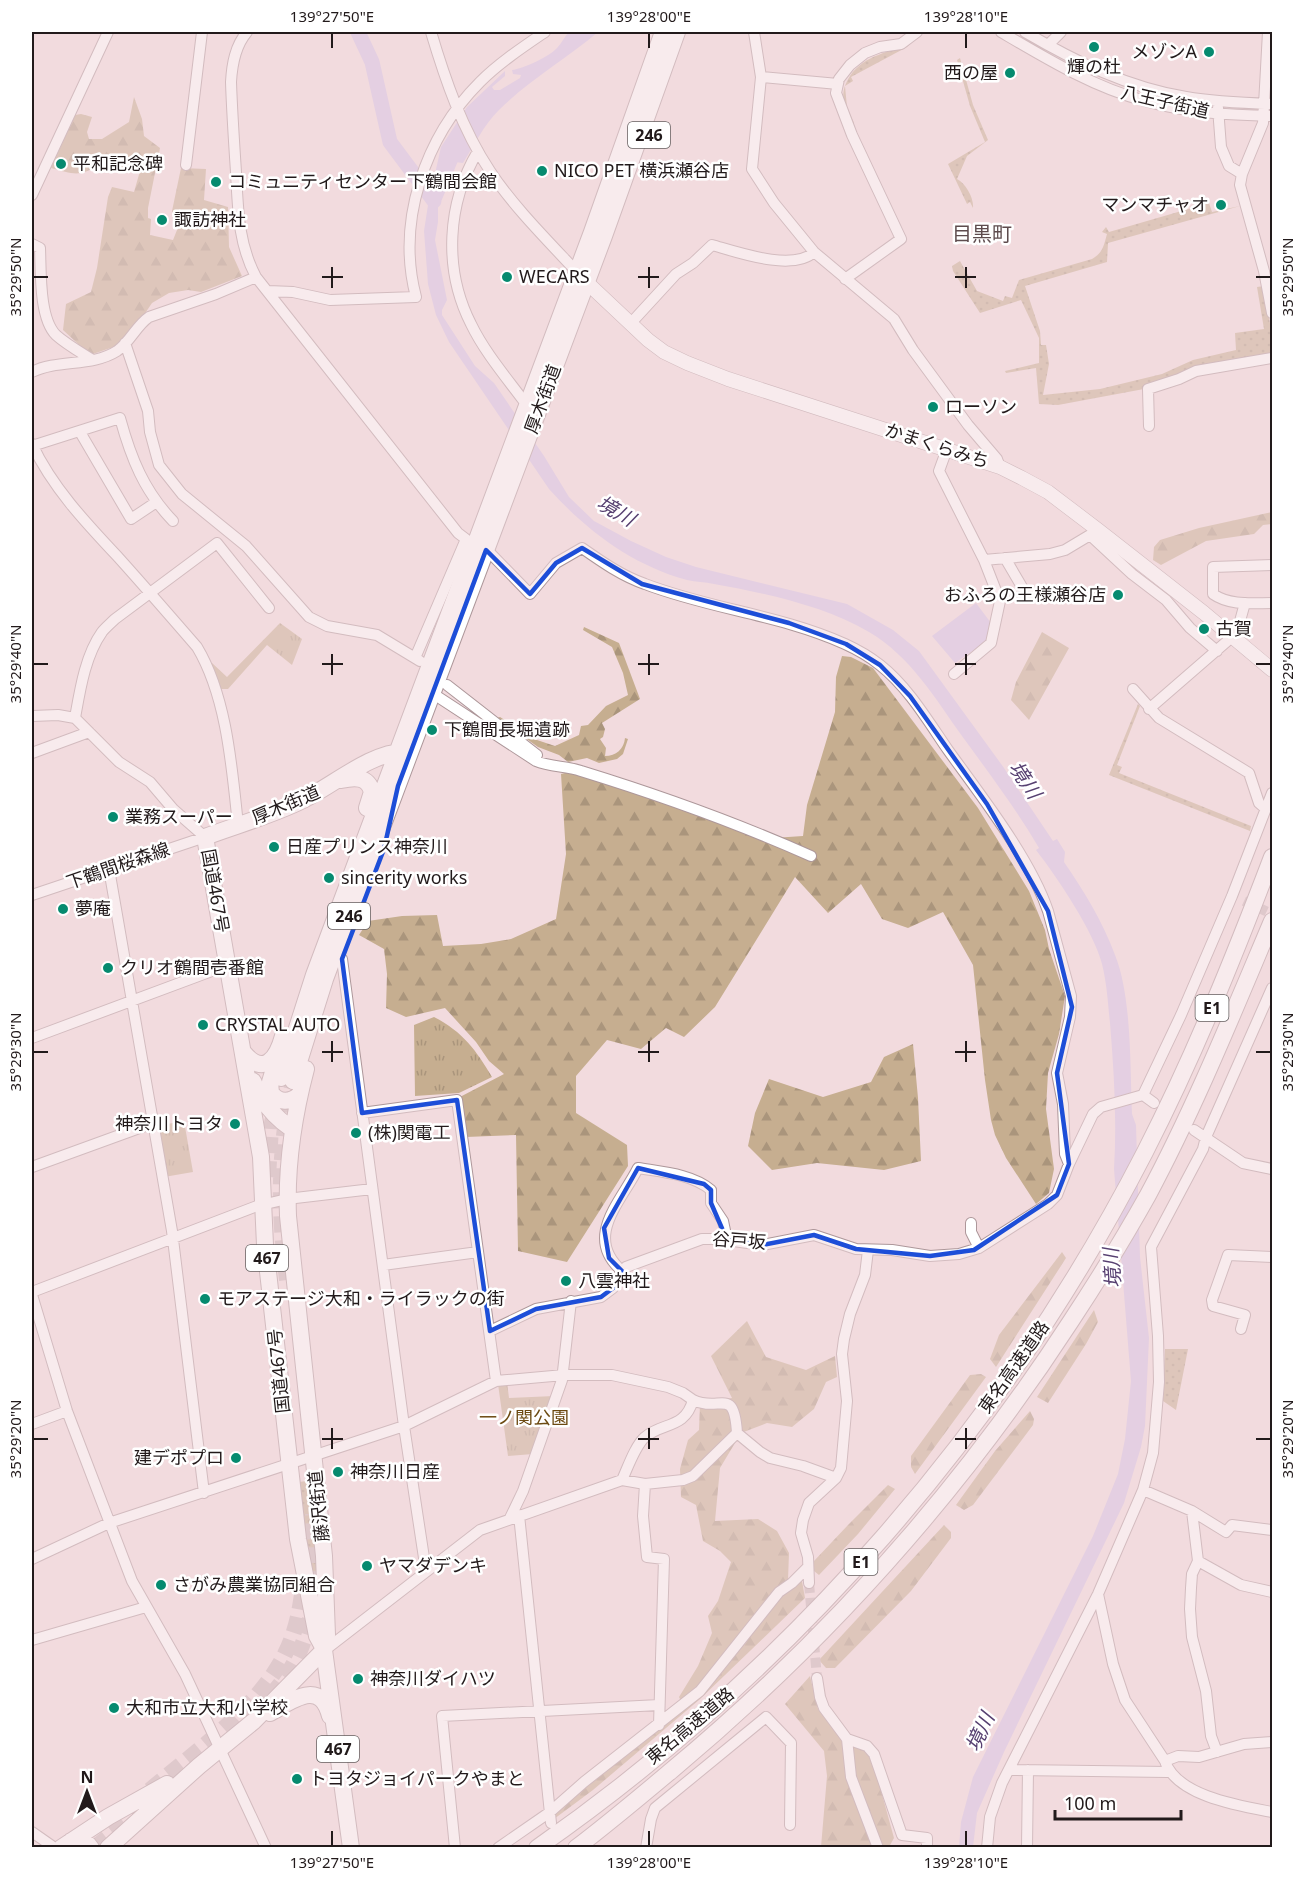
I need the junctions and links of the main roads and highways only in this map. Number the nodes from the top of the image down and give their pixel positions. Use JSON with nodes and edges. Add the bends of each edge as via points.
{"nodes":[{"id":1,"x":652,"y":32,"type":"edge"},
{"id":2,"x":663,"y":32,"type":"edge"},
{"id":3,"x":676,"y":32,"type":"edge"},
{"id":4,"x":686,"y":32,"type":"edge"},
{"id":5,"x":629,"y":148,"type":"junction"},
{"id":6,"x":598,"y":234,"type":"junction"},
{"id":7,"x":582,"y":277,"type":"junction"},
{"id":8,"x":476,"y":545,"type":"junction"},
{"id":9,"x":1272,"y":670,"type":"edge"},
{"id":10,"x":404,"y":752,"type":"junction"},
{"id":11,"x":340,"y":780,"type":"junction"},
{"id":12,"x":398,"y":786,"type":"junction"},
{"id":13,"x":371,"y":811,"type":"junction"},
{"id":14,"x":205,"y":837,"type":"joint"},
{"id":15,"x":1272,"y":856,"type":"edge"},
{"id":16,"x":1272,"y":921,"type":"edge"},
{"id":17,"x":279,"y":1050,"type":"junction"},
{"id":18,"x":244,"y":1053,"type":"junction"},
{"id":19,"x":291,"y":1085,"type":"junction"},
{"id":20,"x":286,"y":1125,"type":"junction"},
{"id":21,"x":258,"y":1134,"type":"junction"},
{"id":22,"x":324,"y":1650,"type":"junction"},
{"id":23,"x":254,"y":1721,"type":"junction"},
{"id":24,"x":339,"y":1754,"type":"junction"},
{"id":25,"x":199,"y":1766,"type":"junction"},
{"id":26,"x":99,"y":1822,"type":"junction"},
{"id":27,"x":62,"y":1845,"type":"edge"},
{"id":28,"x":111,"y":1845,"type":"edge"},
{"id":29,"x":91,"y":1848,"type":"edge"},
{"id":30,"x":351,"y":1848,"type":"edge"},
{"id":31,"x":537,"y":1848,"type":"edge"},
{"id":32,"x":576,"y":1848,"type":"edge"}],
"edges":[{"from":1,"to":6,"type":"highway","number":"246","via":[[615,137]]},
{"from":2,"to":5,"type":"highway","name":"厚木街道","number":"246"},
{"from":3,"to":5,"type":"highway","name":"厚木街道","number":"246"},
{"from":4,"to":6,"type":"highway","number":"246","via":[[643,153]]},
{"from":5,"to":6,"type":"highway","name":"厚木街道","number":"246"},
{"from":6,"to":7,"type":"highway","name":"厚木街道","number":"246"},
{"from":7,"to":8,"type":"highway","name":"厚木街道","number":"246","via":[[527,412],[515,458]]},
{"from":7,"to":9,"type":"main road","name":"かまくらみち","via":[[664,352],[708,372],[1000,467],[1048,492]]},
{"from":8,"to":10,"type":"highway","name":"厚木街道","number":"246"},
{"from":8,"to":10,"type":"highway","name":"厚木街道","number":"246","via":[[440,689]]},
{"from":10,"to":11,"type":"highway","name":"厚木街道","via":[[369,762]]},
{"from":10,"to":12,"type":"highway","number":"246"},
{"from":10,"to":13,"type":"highway","number":"246"},
{"from":11,"to":13,"type":"highway","via":[[364,780],[371,788]]},
{"from":11,"to":14,"type":"highway","name":"厚木街道","via":[[301,802]]},
{"from":12,"to":19,"type":"highway","number":"246","via":[[325,979]]},
{"from":12,"to":19,"type":"highway","via":[[384,849],[314,1043]]},
{"from":13,"to":17,"type":"highway","number":"246","via":[[298,992]]},
{"from":13,"to":19,"type":"highway","number":"246","via":[[302,1006]]},
{"from":14,"to":18,"type":"highway","name":"国道467号","number":"467"},
{"from":15,"to":31,"type":"highway","name":"東名高速道路","number":"E1","via":[[1209,1014],[1143,1155],[1073,1279],[998,1393],[928,1484],[850,1574],[783,1643],[658,1754]]},
{"from":16,"to":32,"type":"highway","name":"東名高速道路","number":"E1","via":[[1196,1100],[1148,1195],[1015,1406],[945,1497],[842,1614],[737,1714]]},
{"from":17,"to":18,"type":"highway","via":[[274,1059],[262,1064]]},
{"from":17,"to":19,"type":"highway","via":[[271,1093],[279,1100],[294,1099]]},
{"from":18,"to":20,"type":"highway","name":"国道467号","number":"467","via":[[260,1096]]},
{"from":18,"to":21,"type":"highway","name":"国道467号","number":"467"},
{"from":19,"to":20,"type":"highway","name":"藤沢街道"},
{"from":20,"to":21,"type":"highway","via":[[266,1122]]},
{"from":20,"to":22,"type":"highway","name":"藤沢街道","number":"467","via":[[291,1255],[324,1556]]},
{"from":21,"to":22,"type":"highway","name":"国道467号","number":"467","via":[[262,1205],[301,1558],[317,1636]]},
{"from":22,"to":23,"type":"highway"},
{"from":22,"to":24,"type":"highway","name":"藤沢街道","number":"467"},
{"from":23,"to":24,"type":"highway","via":[[301,1696],[315,1695],[329,1712]]},
{"from":23,"to":25,"type":"highway"},
{"from":24,"to":30,"type":"highway","name":"藤沢街道","number":"467"},
{"from":25,"to":26,"type":"highway"},
{"from":25,"to":28,"type":"highway"},
{"from":26,"to":27,"type":"highway"},
{"from":26,"to":28,"type":"highway","via":[[95,1837],[101,1844]]},
{"from":27,"to":29,"type":"highway","via":[[79,1839]]}]}
